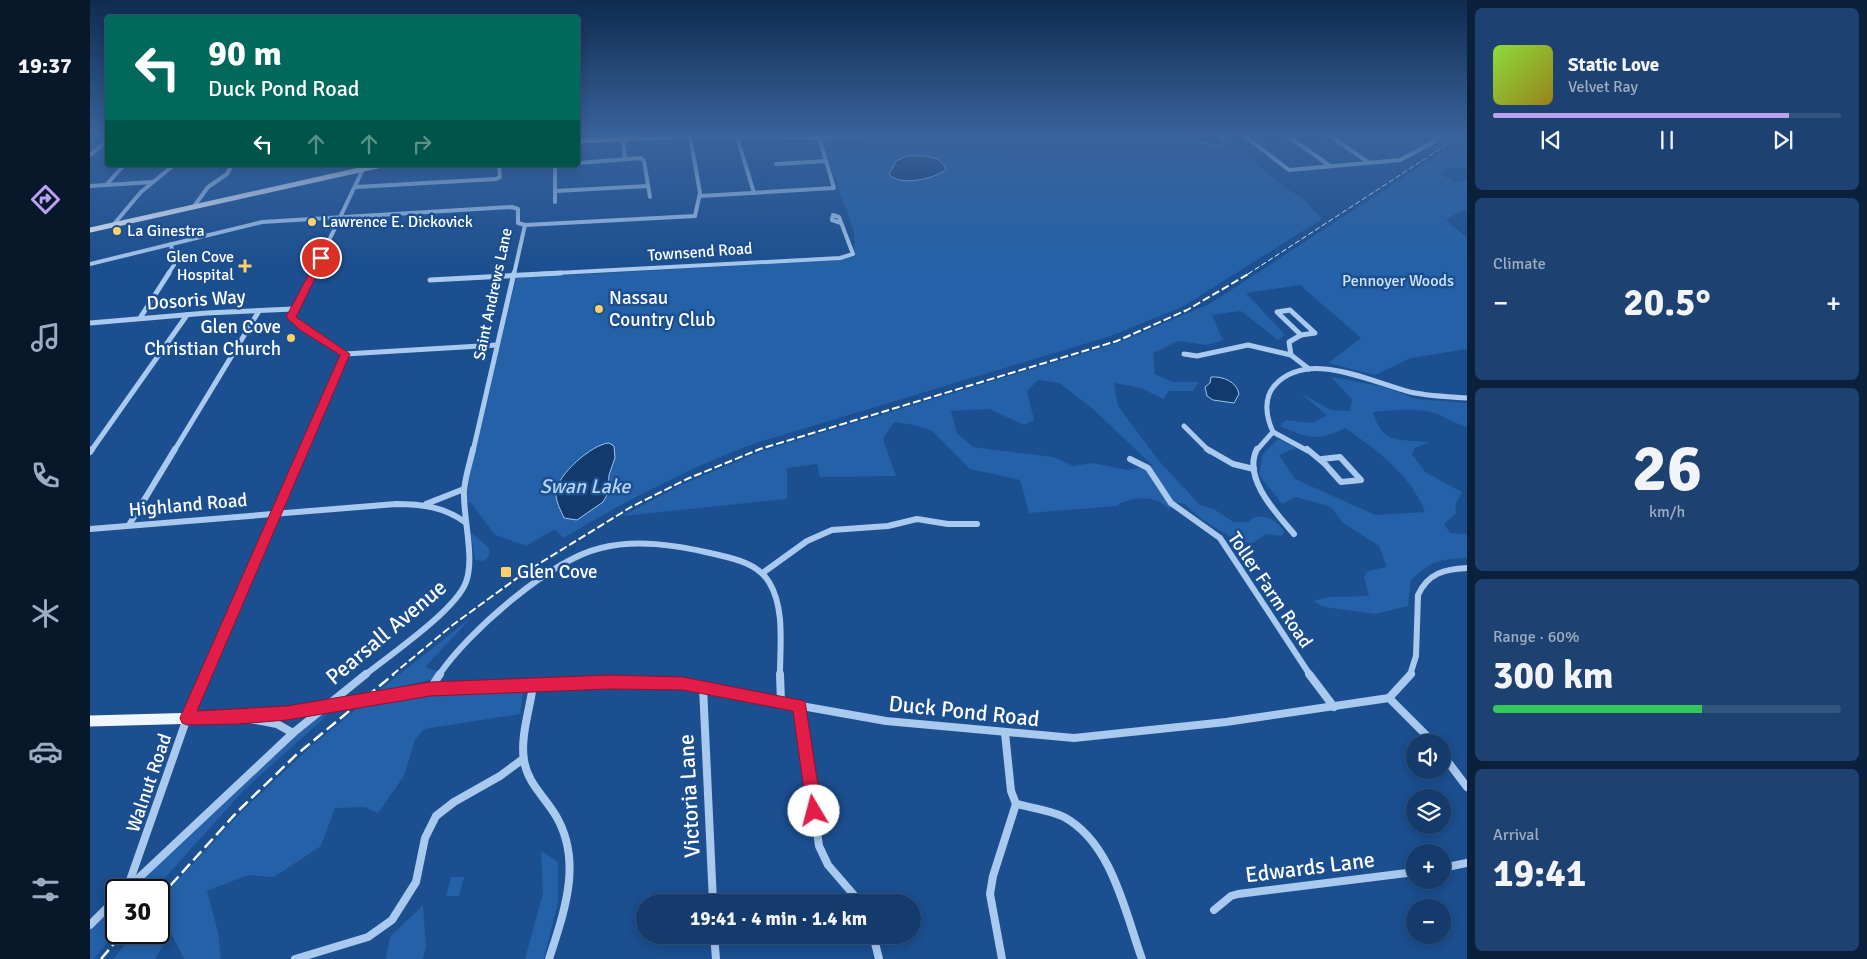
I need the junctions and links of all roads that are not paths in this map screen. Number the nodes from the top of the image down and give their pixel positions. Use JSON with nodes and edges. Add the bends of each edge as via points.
{"nodes":[{"id":1,"x":112,"y":179,"type":"edge"},
{"id":2,"x":158,"y":179,"type":"edge"},
{"id":3,"x":220,"y":179,"type":"edge"},
{"id":4,"x":312,"y":179,"type":"edge"},
{"id":5,"x":359,"y":179,"type":"edge"},
{"id":6,"x":496,"y":179,"type":"edge"},
{"id":7,"x":555,"y":179,"type":"edge"},
{"id":8,"x":647,"y":179,"type":"edge"},
{"id":9,"x":697,"y":179,"type":"edge"},
{"id":10,"x":750,"y":179,"type":"edge"},
{"id":11,"x":831,"y":179,"type":"edge"},
{"id":12,"x":155,"y":181,"type":"junction"},
{"id":13,"x":107,"y":184,"type":"junction"},
{"id":14,"x":90,"y":186,"type":"edge"},
{"id":15,"x":648,"y":186,"type":"junction"},
{"id":16,"x":356,"y":187,"type":"junction"},
{"id":17,"x":555,"y":191,"type":"junction"},
{"id":18,"x":754,"y":193,"type":"junction"},
{"id":19,"x":700,"y":196,"type":"junction"},
{"id":20,"x":650,"y":197,"type":"dead end"},
{"id":21,"x":555,"y":202,"type":"dead end"},
{"id":22,"x":195,"y":205,"type":"junction"},
{"id":23,"x":342,"y":217,"type":"junction"},
{"id":24,"x":841,"y":223,"type":"dead end"},
{"id":25,"x":114,"y":224,"type":"junction"},
{"id":26,"x":525,"y":225,"type":"junction"},
{"id":27,"x":90,"y":230,"type":"edge"},
{"id":28,"x":171,"y":244,"type":"junction"},
{"id":29,"x":90,"y":264,"type":"edge"},
{"id":30,"x":514,"y":274,"type":"junction"},
{"id":31,"x":430,"y":280,"type":"dead end"},
{"id":32,"x":293,"y":309,"type":"junction"},
{"id":33,"x":275,"y":310,"type":"junction"},
{"id":34,"x":259,"y":311,"type":"junction"},
{"id":35,"x":187,"y":315,"type":"junction"},
{"id":36,"x":291,"y":317,"type":"junction"},
{"id":37,"x":140,"y":318,"type":"junction"},
{"id":38,"x":90,"y":323,"type":"edge"},
{"id":39,"x":1301,"y":335,"type":"junction"},
{"id":40,"x":497,"y":345,"type":"junction"},
{"id":41,"x":345,"y":354,"type":"junction"},
{"id":42,"x":1184,"y":354,"type":"dead end"},
{"id":43,"x":1291,"y":355,"type":"junction"},
{"id":44,"x":1309,"y":369,"type":"junction"},
{"id":45,"x":1467,"y":398,"type":"edge"},
{"id":46,"x":1184,"y":426,"type":"dead end"},
{"id":47,"x":1273,"y":432,"type":"junction"},
{"id":48,"x":90,"y":452,"type":"edge"},
{"id":49,"x":1322,"y":459,"type":"junction"},
{"id":50,"x":1130,"y":460,"type":"dead end"},
{"id":51,"x":1254,"y":469,"type":"junction"},
{"id":52,"x":464,"y":488,"type":"junction"},
{"id":53,"x":426,"y":504,"type":"junction"},
{"id":54,"x":277,"y":513,"type":"junction"},
{"id":55,"x":465,"y":522,"type":"junction"},
{"id":56,"x":977,"y":524,"type":"dead end"},
{"id":57,"x":129,"y":526,"type":"junction"},
{"id":58,"x":90,"y":529,"type":"edge"},
{"id":59,"x":1294,"y":534,"type":"dead end"},
{"id":60,"x":1467,"y":568,"type":"edge"},
{"id":61,"x":764,"y":572,"type":"junction"},
{"id":62,"x":361,"y":677,"type":"junction"},
{"id":63,"x":533,"y":685,"type":"junction"},
{"id":64,"x":703,"y":687,"type":"junction"},
{"id":65,"x":430,"y":689,"type":"junction"},
{"id":66,"x":1389,"y":698,"type":"junction"},
{"id":67,"x":359,"y":700,"type":"junction"},
{"id":68,"x":781,"y":702,"type":"junction"},
{"id":69,"x":800,"y":706,"type":"junction"},
{"id":70,"x":326,"y":707,"type":"junction"},
{"id":71,"x":1334,"y":707,"type":"junction"},
{"id":72,"x":238,"y":717,"type":"junction"},
{"id":73,"x":187,"y":718,"type":"junction"},
{"id":74,"x":90,"y":721,"type":"edge"},
{"id":75,"x":293,"y":733,"type":"junction"},
{"id":76,"x":1005,"y":733,"type":"junction"},
{"id":77,"x":1426,"y":734,"type":"edge"},
{"id":78,"x":523,"y":759,"type":"junction"},
{"id":79,"x":1451,"y":766,"type":"edge"},
{"id":80,"x":1467,"y":787,"type":"edge"},
{"id":81,"x":1016,"y":804,"type":"junction"},
{"id":82,"x":1467,"y":863,"type":"edge"},
{"id":83,"x":1451,"y":866,"type":"edge"},
{"id":84,"x":1406,"y":873,"type":"edge"},
{"id":85,"x":130,"y":879,"type":"edge"},
{"id":86,"x":137,"y":879,"type":"edge"},
{"id":87,"x":713,"y":894,"type":"edge"},
{"id":88,"x":853,"y":894,"type":"edge"},
{"id":89,"x":105,"y":910,"type":"edge"},
{"id":90,"x":1214,"y":910,"type":"dead end"},
{"id":91,"x":90,"y":925,"type":"edge"},
{"id":92,"x":715,"y":944,"type":"edge"},
{"id":93,"x":875,"y":944,"type":"edge"},
{"id":94,"x":294,"y":959,"type":"edge"},
{"id":95,"x":549,"y":959,"type":"edge"},
{"id":96,"x":716,"y":959,"type":"edge"},
{"id":97,"x":879,"y":959,"type":"edge"},
{"id":98,"x":1002,"y":959,"type":"edge"},
{"id":99,"x":1142,"y":959,"type":"edge"}],
"edges":[{"from":1,"to":13,"type":"street"},
{"from":2,"to":12,"type":"street"},
{"from":3,"to":22,"type":"street","via":[[208,187]]},
{"from":4,"to":22,"type":"main road"},
{"from":5,"to":16,"type":"street"},
{"from":6,"to":16,"type":"street"},
{"from":7,"to":17,"type":"street"},
{"from":8,"to":15,"type":"street"},
{"from":9,"to":19,"type":"street"},
{"from":10,"to":18,"type":"street"},
{"from":11,"to":18,"type":"street","via":[[834,188]]},
{"from":12,"to":13,"type":"street"},
{"from":12,"to":25,"type":"street","via":[[141,192]]},
{"from":13,"to":14,"type":"street"},
{"from":15,"to":17,"type":"street"},
{"from":15,"to":20,"type":"street"},
{"from":16,"to":23,"type":"street"},
{"from":17,"to":21,"type":"street"},
{"from":18,"to":19,"type":"street"},
{"from":19,"to":26,"type":"street","via":[[693,216]]},
{"from":22,"to":25,"type":"main road"},
{"from":23,"to":26,"type":"street","name":"Saint Andrews Lane","via":[[515,207],[518,222]]},
{"from":23,"to":28,"type":"street","name":"Saint Andrews Lane","via":[[262,222]]},
{"from":23,"to":32,"type":"street"},
{"from":24,"to":30,"type":"street","name":"Townsend Road","via":[[853,254],[840,259]]},
{"from":25,"to":27,"type":"main road"},
{"from":26,"to":30,"type":"street","name":"Saint Andrews Lane"},
{"from":28,"to":29,"type":"street","name":"Saint Andrews Lane"},
{"from":28,"to":37,"type":"street","via":[[174,265]]},
{"from":30,"to":31,"type":"street"},
{"from":30,"to":40,"type":"street","name":"Saint Andrews Lane"},
{"from":32,"to":33,"type":"street","name":"Dosoris Way"},
{"from":32,"to":36,"type":"street"},
{"from":33,"to":34,"type":"street","name":"Dosoris Way"},
{"from":33,"to":36,"type":"street","name":"Dosoris Way"},
{"from":34,"to":35,"type":"street","name":"Dosoris Way"},
{"from":34,"to":57,"type":"street"},
{"from":35,"to":37,"type":"street","name":"Dosoris Way"},
{"from":35,"to":48,"type":"street"},
{"from":36,"to":41,"type":"street"},
{"from":37,"to":38,"type":"street","name":"Dosoris Way"},
{"from":39,"to":39,"type":"street","via":[[1289,324],[1277,312],[1290,310],[1315,333]]},
{"from":39,"to":43,"type":"street","via":[[1289,342]]},
{"from":40,"to":41,"type":"street"},
{"from":40,"to":52,"type":"street","name":"Saint Andrews Lane"},
{"from":41,"to":54,"type":"street","name":"Walnut Road"},
{"from":42,"to":43,"type":"street","via":[[1196,356],[1248,345]]},
{"from":43,"to":44,"type":"street"},
{"from":44,"to":45,"type":"street","via":[[1351,374],[1428,395]]},
{"from":44,"to":47,"type":"street","via":[[1280,378],[1267,394]]},
{"from":46,"to":51,"type":"street","via":[[1214,456]]},
{"from":47,"to":49,"type":"street","via":[[1305,446]]},
{"from":47,"to":51,"type":"street","via":[[1256,451]]},
{"from":49,"to":49,"type":"street","via":[[1341,482],[1361,480],[1340,456]]},
{"from":50,"to":71,"type":"street","name":"Toller Farm Road","via":[[1148,468],[1171,503],[1220,538],[1294,654]]},
{"from":51,"to":59,"type":"street","via":[[1267,499]]},
{"from":52,"to":53,"type":"street"},
{"from":52,"to":55,"type":"street","name":"Saint Andrews Lane"},
{"from":53,"to":54,"type":"street","name":"Highland Road","via":[[383,504]]},
{"from":53,"to":55,"type":"street","name":"Highland Road","via":[[443,509]]},
{"from":54,"to":57,"type":"street","name":"Highland Road"},
{"from":54,"to":73,"type":"street","name":"Walnut Road"},
{"from":55,"to":62,"type":"street","name":"Pearsall Avenue","via":[[470,566],[464,589],[444,611]]},
{"from":56,"to":61,"type":"street","via":[[917,520],[888,526],[832,530],[807,541]]},
{"from":57,"to":58,"type":"street","name":"Highland Road"},
{"from":60,"to":66,"type":"street","via":[[1435,573],[1421,587],[1412,671]]},
{"from":61,"to":65,"type":"street","via":[[740,561],[670,546],[596,548],[568,562],[488,619],[465,641]]},
{"from":61,"to":68,"type":"street","via":[[779,607]]},
{"from":62,"to":67,"type":"street","via":[[350,692],[351,698]]},
{"from":62,"to":70,"type":"street","name":"Pearsall Avenue"},
{"from":63,"to":64,"type":"street","name":"Duck Pond Road","via":[[661,682]]},
{"from":63,"to":65,"type":"street","name":"Duck Pond Road"},
{"from":63,"to":78,"type":"street"},
{"from":64,"to":68,"type":"street","name":"Duck Pond Road"},
{"from":64,"to":87,"type":"street","name":"Victoria Lane"},
{"from":65,"to":67,"type":"street","name":"Duck Pond Road"},
{"from":66,"to":71,"type":"street","name":"Duck Pond Road"},
{"from":66,"to":77,"type":"street"},
{"from":67,"to":70,"type":"main road"},
{"from":68,"to":69,"type":"street","name":"Duck Pond Road"},
{"from":69,"to":76,"type":"street","name":"Duck Pond Road","via":[[886,721]]},
{"from":69,"to":88,"type":"street","via":[[819,846],[828,864]]},
{"from":70,"to":72,"type":"main road"},
{"from":70,"to":75,"type":"street","name":"Pearsall Avenue"},
{"from":71,"to":76,"type":"street","name":"Duck Pond Road","via":[[1099,737]]},
{"from":72,"to":73,"type":"main road"},
{"from":72,"to":75,"type":"street","via":[[277,724]]},
{"from":73,"to":74,"type":"main road"},
{"from":73,"to":85,"type":"street","name":"Walnut Road"},
{"from":75,"to":86,"type":"street","name":"Pearsall Avenue"},
{"from":76,"to":81,"type":"street","via":[[1011,791]]},
{"from":78,"to":94,"type":"street","via":[[436,816],[425,838],[416,882],[392,920],[368,937]]},
{"from":78,"to":95,"type":"street","via":[[532,784],[562,825],[570,850],[571,878],[566,906]]},
{"from":79,"to":80,"type":"street"},
{"from":81,"to":98,"type":"street","via":[[990,894]]},
{"from":81,"to":99,"type":"street","via":[[1068,819],[1097,846]]},
{"from":82,"to":83,"type":"street"},
{"from":84,"to":90,"type":"street","name":"Edwards Lane","via":[[1238,894]]},
{"from":89,"to":91,"type":"street"},
{"from":92,"to":96,"type":"street"},
{"from":93,"to":97,"type":"street"}]}
